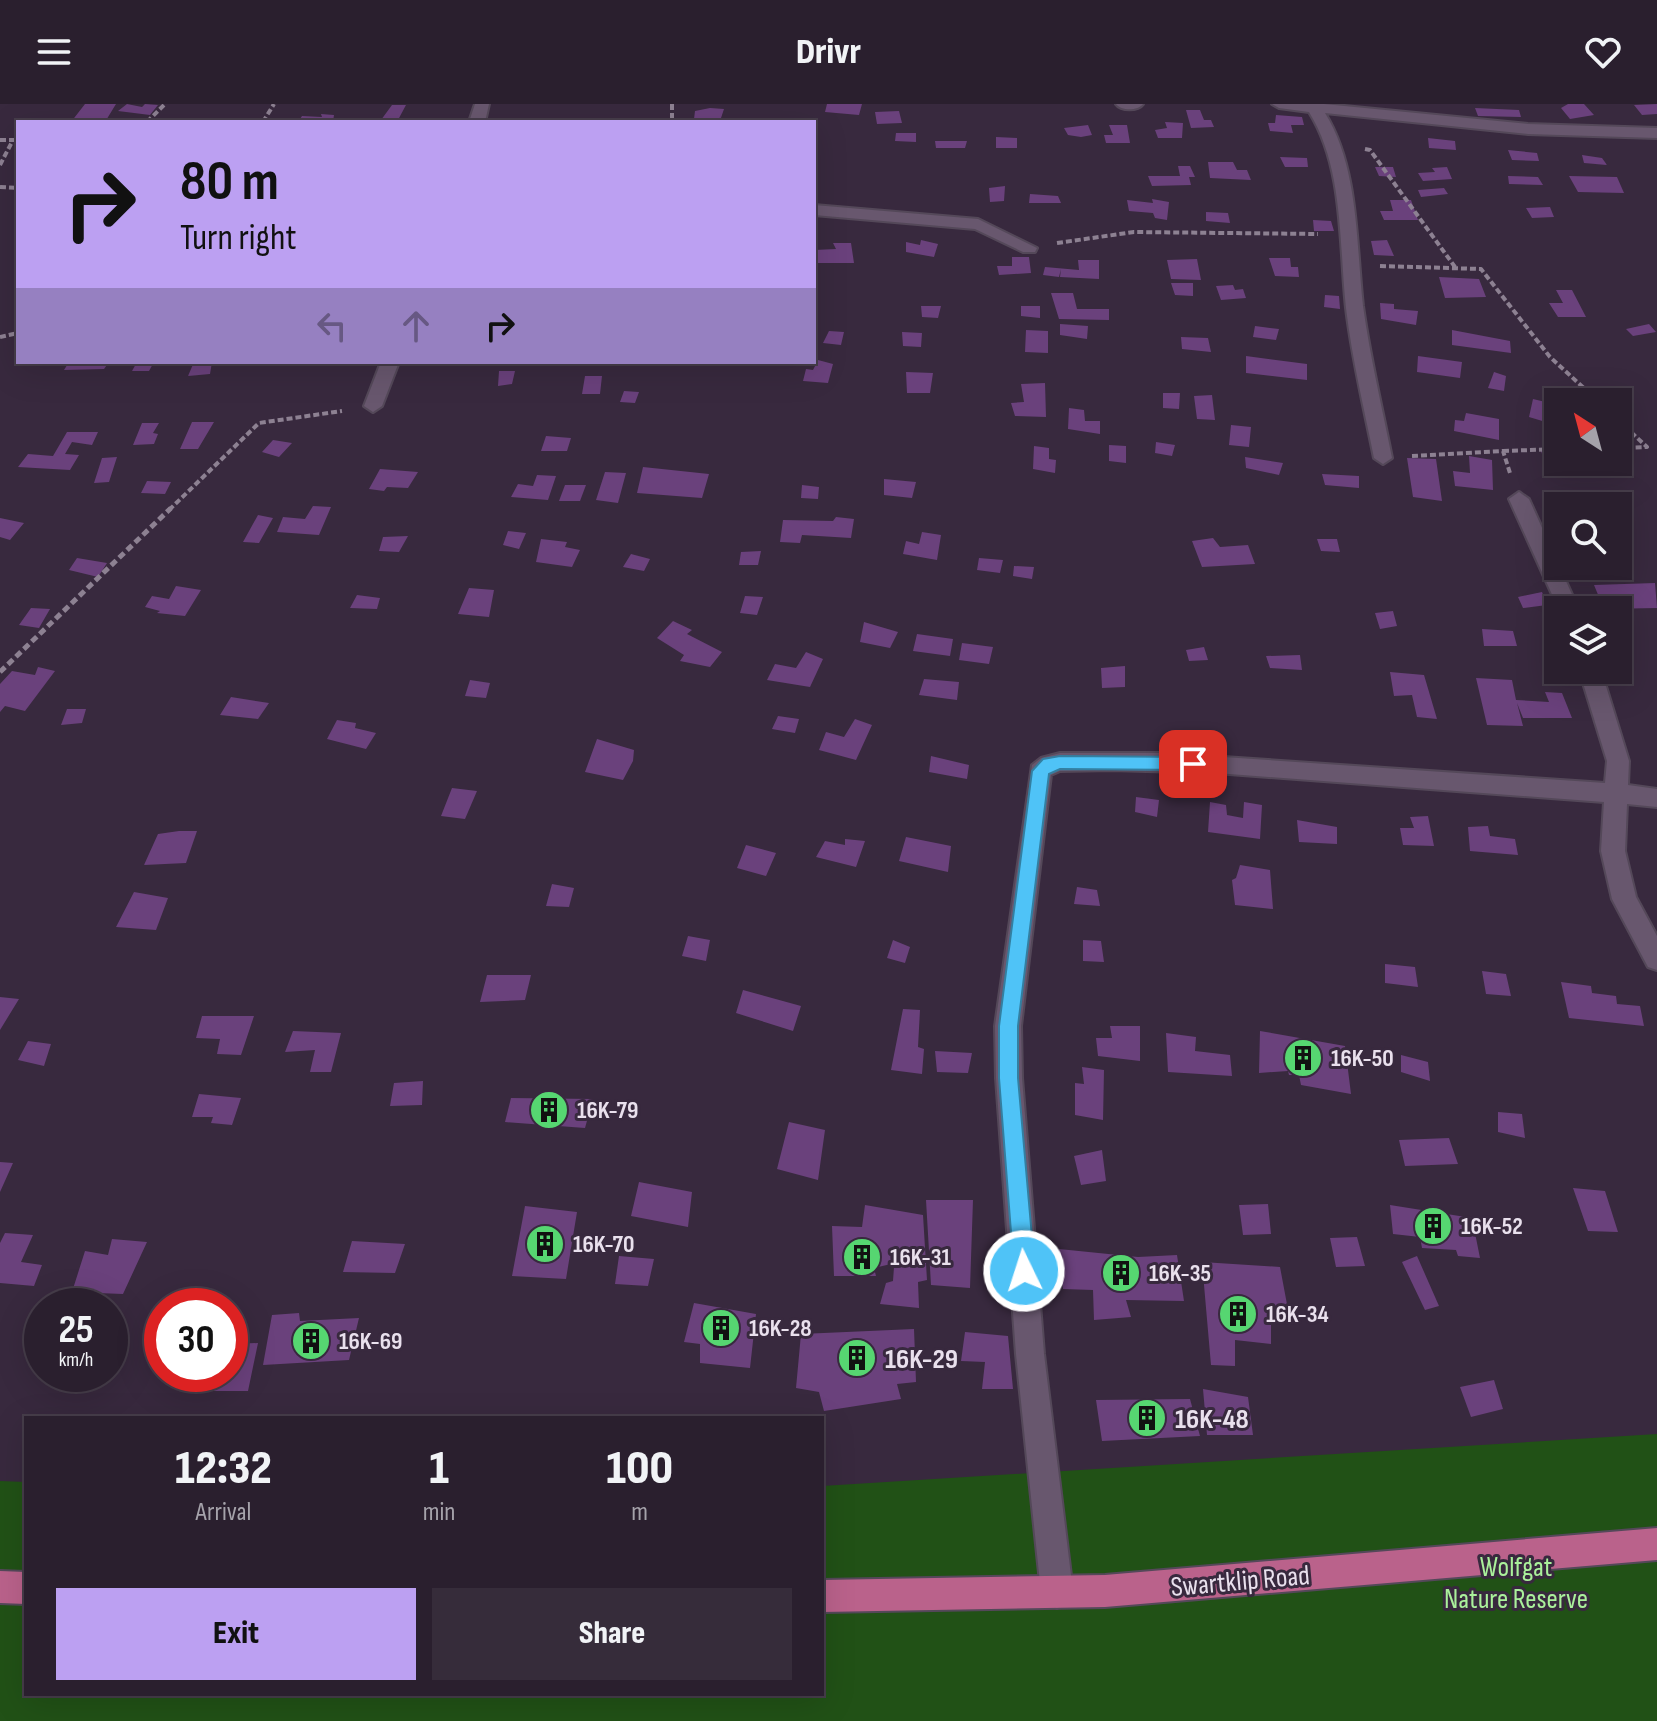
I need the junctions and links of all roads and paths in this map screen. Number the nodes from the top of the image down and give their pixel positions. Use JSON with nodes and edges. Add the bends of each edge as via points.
{"nodes":[{"id":1,"x":165,"y":104,"type":"edge"},
{"id":2,"x":1123,"y":104,"type":"edge"},
{"id":3,"x":1136,"y":104,"type":"edge"},
{"id":4,"x":1279,"y":104,"type":"edge"},
{"id":5,"x":1314,"y":107,"type":"edge"},
{"id":6,"x":149,"y":120,"type":"edge"},
{"id":7,"x":1657,"y":133,"type":"edge"},
{"id":8,"x":0,"y":140,"type":"edge"},
{"id":9,"x":16,"y":140,"type":"edge"},
{"id":10,"x":1333,"y":148,"type":"junction"},
{"id":11,"x":0,"y":165,"type":"edge"},
{"id":12,"x":816,"y":210,"type":"edge"},
{"id":13,"x":1347,"y":234,"type":"junction"},
{"id":14,"x":1029,"y":248,"type":"joint"},
{"id":15,"x":1350,"y":265,"type":"junction"},
{"id":16,"x":1456,"y":268,"type":"junction"},
{"id":17,"x":389,"y":364,"type":"edge"},
{"id":18,"x":1584,"y":388,"type":"edge"},
{"id":19,"x":373,"y":406,"type":"joint"},
{"id":20,"x":1632,"y":433,"type":"edge"},
{"id":21,"x":1632,"y":448,"type":"edge"},
{"id":22,"x":1544,"y":450,"type":"edge"},
{"id":23,"x":1503,"y":451,"type":"junction"},
{"id":24,"x":1383,"y":458,"type":"joint"},
{"id":25,"x":1519,"y":499,"type":"joint"},
{"id":26,"x":1563,"y":596,"type":"edge"},
{"id":27,"x":0,"y":672,"type":"edge"},
{"id":28,"x":1594,"y":684,"type":"edge"},
{"id":29,"x":1614,"y":792,"type":"junction"},
{"id":30,"x":1657,"y":798,"type":"edge"},
{"id":31,"x":1657,"y":959,"type":"edge"},
{"id":32,"x":1657,"y":1544,"type":"edge"},
{"id":33,"x":0,"y":1587,"type":"edge"},
{"id":34,"x":24,"y":1588,"type":"edge"},
{"id":35,"x":1057,"y":1592,"type":"junction"},
{"id":36,"x":824,"y":1596,"type":"edge"}],
"edges":[{"from":1,"to":6,"type":"path"},
{"from":2,"to":3,"type":"street"},
{"from":4,"to":5,"type":"street"},
{"from":5,"to":7,"type":"street","via":[[1528,129]]},
{"from":5,"to":10,"type":"street"},
{"from":8,"to":9,"type":"path"},
{"from":9,"to":11,"type":"path"},
{"from":10,"to":13,"type":"street"},
{"from":10,"to":16,"type":"path","via":[[1370,150]]},
{"from":12,"to":14,"type":"street","via":[[978,224]]},
{"from":13,"to":14,"type":"path","via":[[1134,232]]},
{"from":13,"to":15,"type":"street"},
{"from":15,"to":16,"type":"path"},
{"from":15,"to":24,"type":"street"},
{"from":16,"to":18,"type":"path","via":[[1481,269],[1550,357]]},
{"from":17,"to":19,"type":"street"},
{"from":19,"to":27,"type":"path","via":[[259,423]]},
{"from":20,"to":21,"type":"path","via":[[1647,447]]},
{"from":22,"to":23,"type":"path"},
{"from":23,"to":24,"type":"path"},
{"from":23,"to":25,"type":"path"},
{"from":25,"to":26,"type":"street"},
{"from":28,"to":29,"type":"street","via":[[1618,761]]},
{"from":29,"to":30,"type":"street"},
{"from":29,"to":31,"type":"street","via":[[1613,851],[1624,899]]},
{"from":29,"to":35,"type":"street","via":[[1250,764],[1069,762],[1049,764],[1040,771],[1008,1026],[1009,1078],[1030,1354]]},
{"from":32,"to":35,"type":"main road","name":"Swartklip Road"},
{"from":33,"to":34,"type":"main road"},
{"from":35,"to":36,"type":"main road","name":"Swartklip Road"}]}
